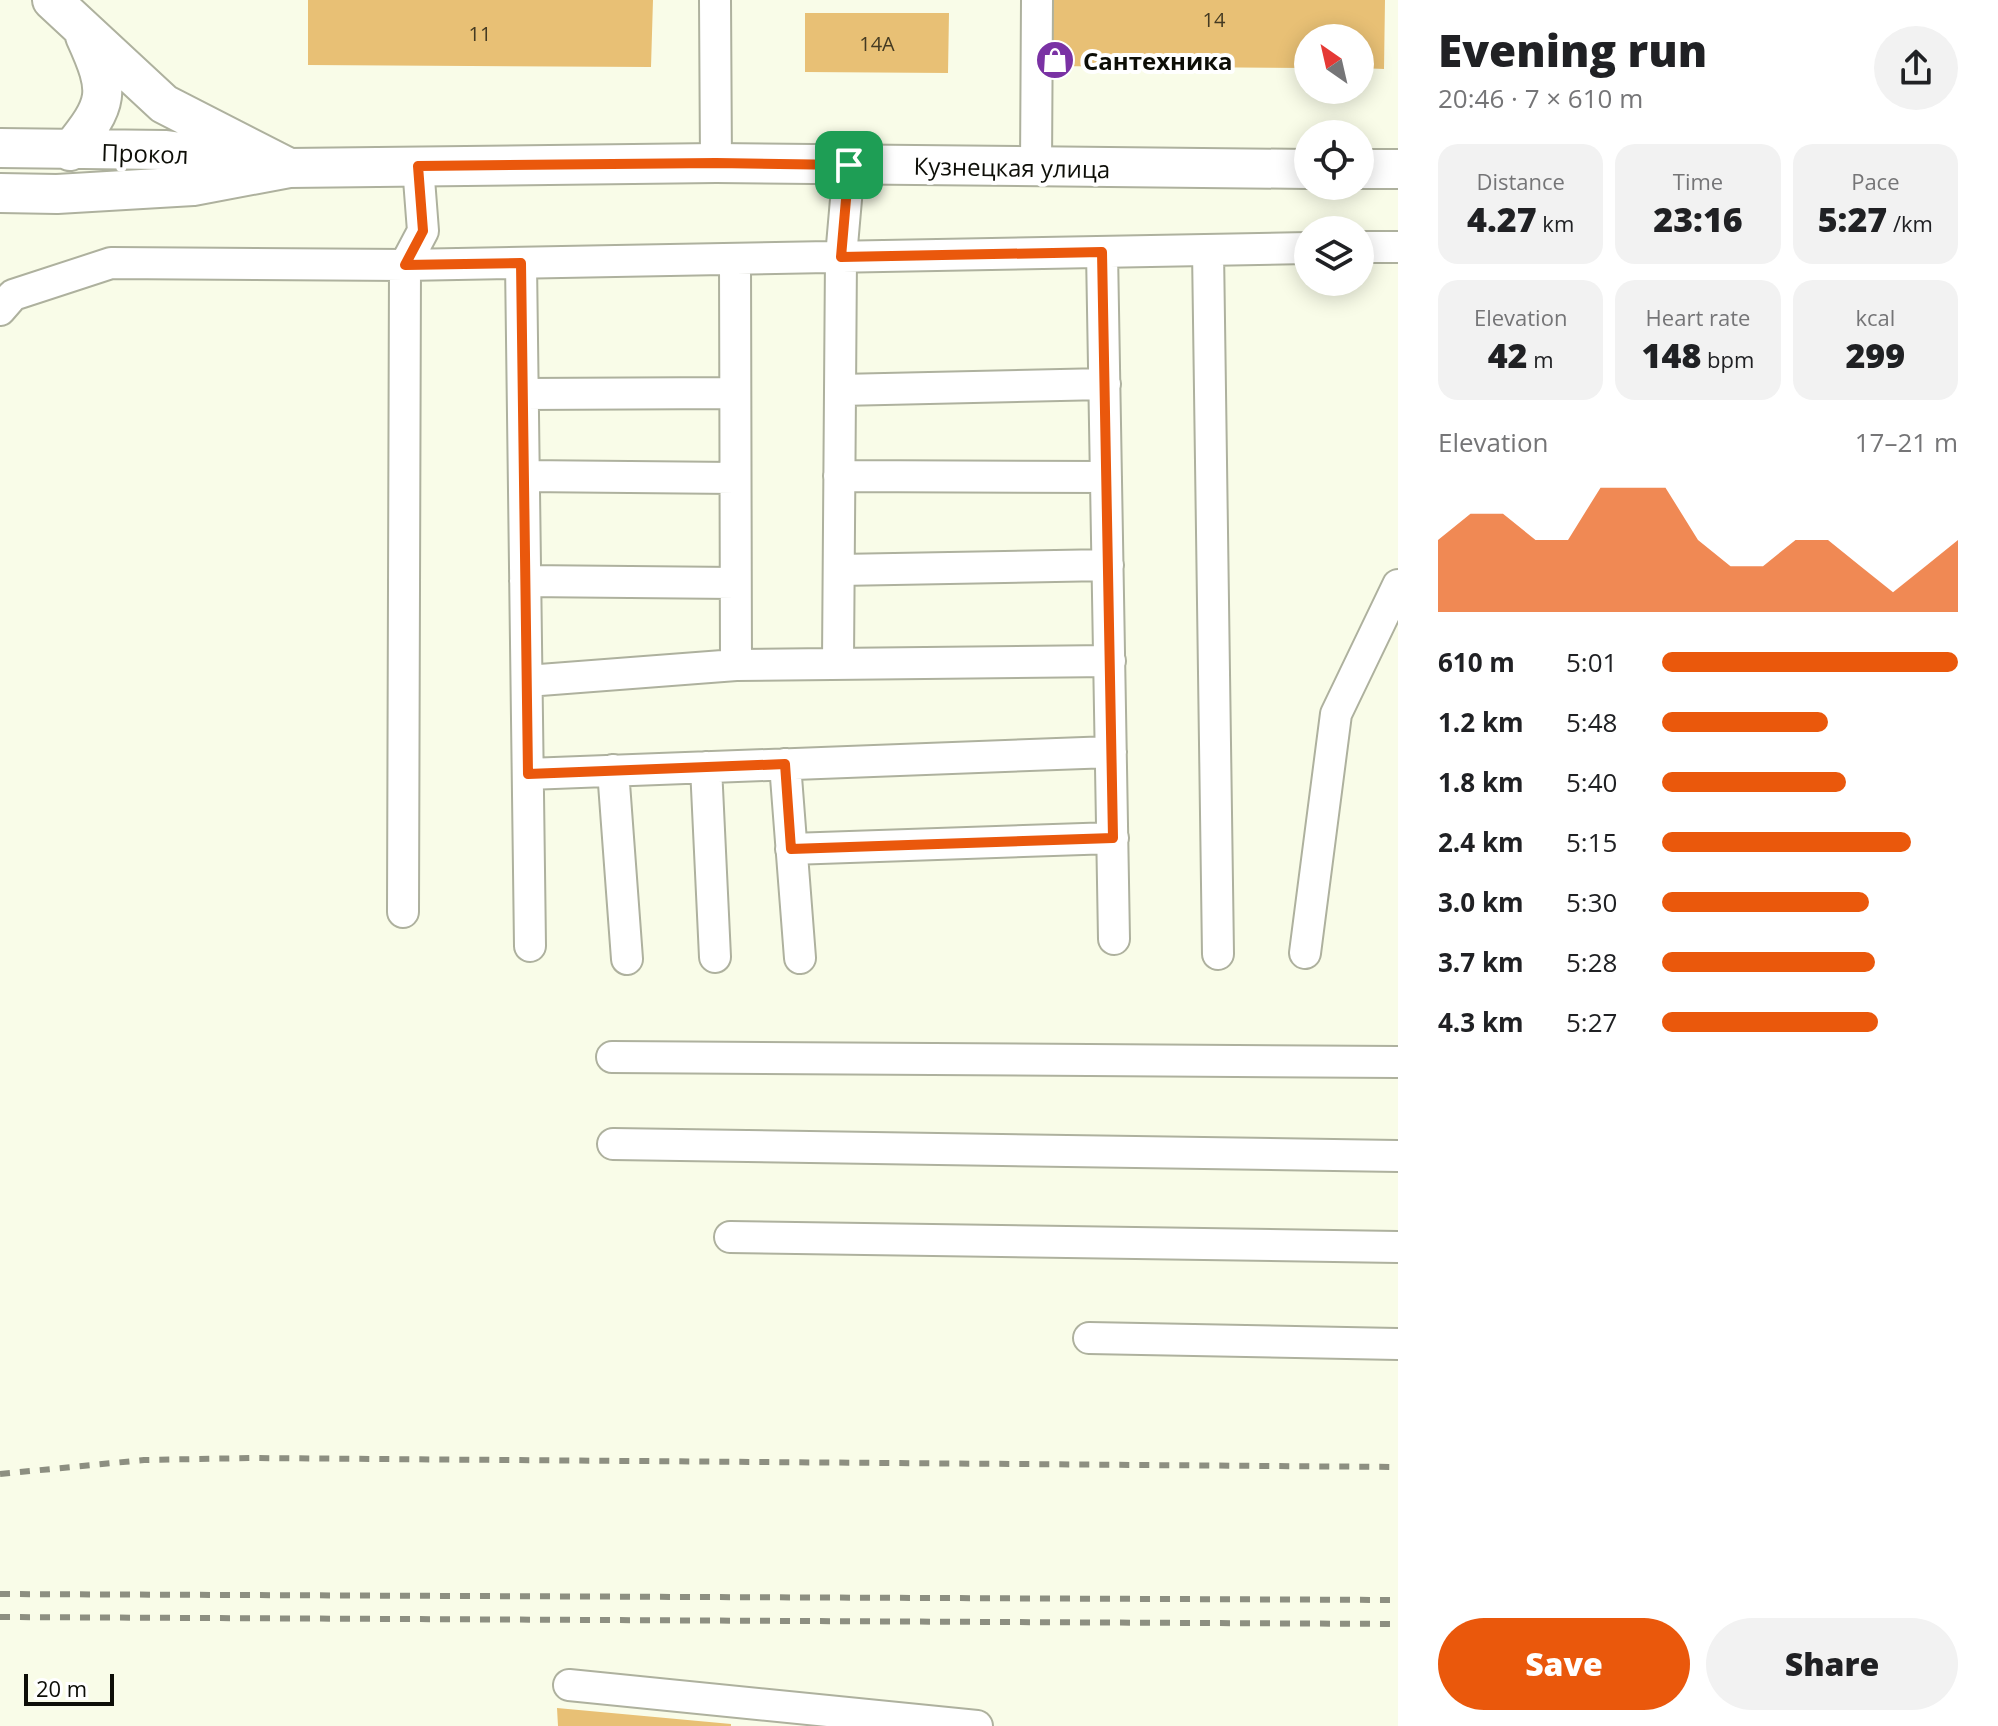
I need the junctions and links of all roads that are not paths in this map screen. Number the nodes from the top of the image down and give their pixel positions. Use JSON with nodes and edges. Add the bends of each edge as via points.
{"nodes":[{"id":1,"x":715,"y":0,"type":"edge"},
{"id":2,"x":1037,"y":0,"type":"edge"},
{"id":3,"x":68,"y":12,"type":"edge"},
{"id":4,"x":0,"y":148,"type":"edge"},
{"id":5,"x":70,"y":151,"type":"junction"},
{"id":6,"x":716,"y":163,"type":"junction"},
{"id":7,"x":849,"y":165,"type":"junction"},
{"id":8,"x":418,"y":166,"type":"junction"},
{"id":9,"x":1036,"y":167,"type":"junction"},
{"id":10,"x":289,"y":168,"type":"junction"},
{"id":11,"x":1294,"y":169,"type":"edge"},
{"id":12,"x":1374,"y":169,"type":"edge"},
{"id":13,"x":1398,"y":169,"type":"edge"},
{"id":14,"x":0,"y":193,"type":"edge"},
{"id":15,"x":1374,"y":247,"type":"edge"},
{"id":16,"x":1398,"y":247,"type":"edge"},
{"id":17,"x":1294,"y":248,"type":"edge"},
{"id":18,"x":1208,"y":250,"type":"junction"},
{"id":19,"x":1102,"y":252,"type":"junction"},
{"id":20,"x":841,"y":257,"type":"junction"},
{"id":21,"x":735,"y":259,"type":"junction"},
{"id":22,"x":521,"y":263,"type":"junction"},
{"id":23,"x":405,"y":265,"type":"junction"},
{"id":24,"x":0,"y":310,"type":"edge"},
{"id":25,"x":1105,"y":384,"type":"junction"},
{"id":26,"x":840,"y":390,"type":"junction"},
{"id":27,"x":735,"y":393,"type":"junction"},
{"id":28,"x":523,"y":394,"type":"junction"},
{"id":29,"x":524,"y":476,"type":"junction"},
{"id":30,"x":839,"y":476,"type":"junction"},
{"id":31,"x":1106,"y":477,"type":"junction"},
{"id":32,"x":735,"y":478,"type":"junction"},
{"id":33,"x":1108,"y":565,"type":"junction"},
{"id":34,"x":839,"y":570,"type":"junction"},
{"id":35,"x":525,"y":581,"type":"junction"},
{"id":36,"x":735,"y":583,"type":"junction"},
{"id":37,"x":1398,"y":585,"type":"edge"},
{"id":38,"x":838,"y":661,"type":"junction"},
{"id":39,"x":1110,"y":661,"type":"junction"},
{"id":40,"x":736,"y":665,"type":"junction"},
{"id":41,"x":527,"y":681,"type":"junction"},
{"id":42,"x":1111,"y":752,"type":"junction"},
{"id":43,"x":785,"y":764,"type":"junction"},
{"id":44,"x":706,"y":767,"type":"junction"},
{"id":45,"x":613,"y":770,"type":"junction"},
{"id":46,"x":528,"y":774,"type":"junction"},
{"id":47,"x":1113,"y":838,"type":"junction"},
{"id":48,"x":791,"y":849,"type":"junction"},
{"id":49,"x":403,"y":912,"type":"dead end"},
{"id":50,"x":1114,"y":939,"type":"dead end"},
{"id":51,"x":530,"y":946,"type":"dead end"},
{"id":52,"x":1305,"y":953,"type":"dead end"},
{"id":53,"x":1218,"y":954,"type":"dead end"},
{"id":54,"x":715,"y":957,"type":"dead end"},
{"id":55,"x":800,"y":958,"type":"dead end"},
{"id":56,"x":627,"y":959,"type":"dead end"},
{"id":57,"x":612,"y":1057,"type":"dead end"},
{"id":58,"x":1398,"y":1062,"type":"edge"},
{"id":59,"x":613,"y":1144,"type":"dead end"},
{"id":60,"x":1398,"y":1156,"type":"edge"},
{"id":61,"x":730,"y":1237,"type":"dead end"},
{"id":62,"x":1398,"y":1247,"type":"edge"},
{"id":63,"x":1089,"y":1338,"type":"dead end"},
{"id":64,"x":1398,"y":1344,"type":"edge"},
{"id":65,"x":569,"y":1685,"type":"dead end"},
{"id":66,"x":977,"y":1726,"type":"edge"}],
"edges":[{"from":1,"to":6,"type":"lane"},
{"from":2,"to":9,"type":"lane"},
{"from":3,"to":5,"type":"main road","via":[[102,74],[101,112]]},
{"from":3,"to":10,"type":"main road","name":"Кузнецкая улица","via":[[164,104]]},
{"from":4,"to":5,"type":"main road","name":"Прокол"},
{"from":5,"to":10,"type":"main road","name":"Прокол","via":[[166,150]]},
{"from":6,"to":7,"type":"main road","name":"Кузнецкая улица"},
{"from":6,"to":8,"type":"main road","name":"Кузнецкая улица"},
{"from":7,"to":9,"type":"main road","name":"Кузнецкая улица"},
{"from":7,"to":20,"type":"lane"},
{"from":8,"to":10,"type":"main road","name":"Кузнецкая улица"},
{"from":8,"to":23,"type":"lane","via":[[423,231]]},
{"from":9,"to":11,"type":"main road","name":"Кузнецкая улица"},
{"from":10,"to":14,"type":"main road","via":[[193,186]]},
{"from":12,"to":13,"type":"main road"},
{"from":15,"to":16,"type":"lane"},
{"from":17,"to":18,"type":"lane"},
{"from":18,"to":19,"type":"lane"},
{"from":18,"to":53,"type":"lane"},
{"from":19,"to":20,"type":"lane"},
{"from":19,"to":25,"type":"lane"},
{"from":20,"to":21,"type":"lane"},
{"from":20,"to":26,"type":"lane"},
{"from":21,"to":22,"type":"lane"},
{"from":21,"to":27,"type":"lane"},
{"from":22,"to":23,"type":"lane"},
{"from":22,"to":28,"type":"lane"},
{"from":23,"to":24,"type":"lane","via":[[111,263],[13,295]]},
{"from":23,"to":49,"type":"lane"},
{"from":25,"to":26,"type":"lane"},
{"from":25,"to":31,"type":"lane"},
{"from":26,"to":30,"type":"lane"},
{"from":27,"to":28,"type":"lane"},
{"from":27,"to":32,"type":"lane"},
{"from":28,"to":29,"type":"lane"},
{"from":29,"to":32,"type":"lane"},
{"from":29,"to":35,"type":"lane"},
{"from":30,"to":31,"type":"lane"},
{"from":30,"to":34,"type":"lane"},
{"from":31,"to":33,"type":"lane"},
{"from":32,"to":36,"type":"lane"},
{"from":33,"to":34,"type":"lane"},
{"from":33,"to":39,"type":"lane"},
{"from":34,"to":38,"type":"lane"},
{"from":35,"to":36,"type":"lane"},
{"from":35,"to":41,"type":"lane"},
{"from":36,"to":40,"type":"lane"},
{"from":37,"to":52,"type":"lane","via":[[1336,714]]},
{"from":38,"to":39,"type":"lane"},
{"from":38,"to":40,"type":"lane"},
{"from":39,"to":42,"type":"lane"},
{"from":40,"to":41,"type":"lane"},
{"from":41,"to":46,"type":"lane"},
{"from":42,"to":43,"type":"lane"},
{"from":42,"to":47,"type":"lane"},
{"from":43,"to":44,"type":"lane"},
{"from":43,"to":48,"type":"lane"},
{"from":44,"to":45,"type":"lane"},
{"from":44,"to":54,"type":"lane"},
{"from":45,"to":46,"type":"lane"},
{"from":45,"to":56,"type":"lane"},
{"from":46,"to":51,"type":"lane"},
{"from":47,"to":48,"type":"lane"},
{"from":47,"to":50,"type":"lane"},
{"from":48,"to":55,"type":"lane"},
{"from":57,"to":58,"type":"lane"},
{"from":59,"to":60,"type":"lane"},
{"from":61,"to":62,"type":"lane"},
{"from":63,"to":64,"type":"lane"},
{"from":65,"to":66,"type":"lane"}]}
